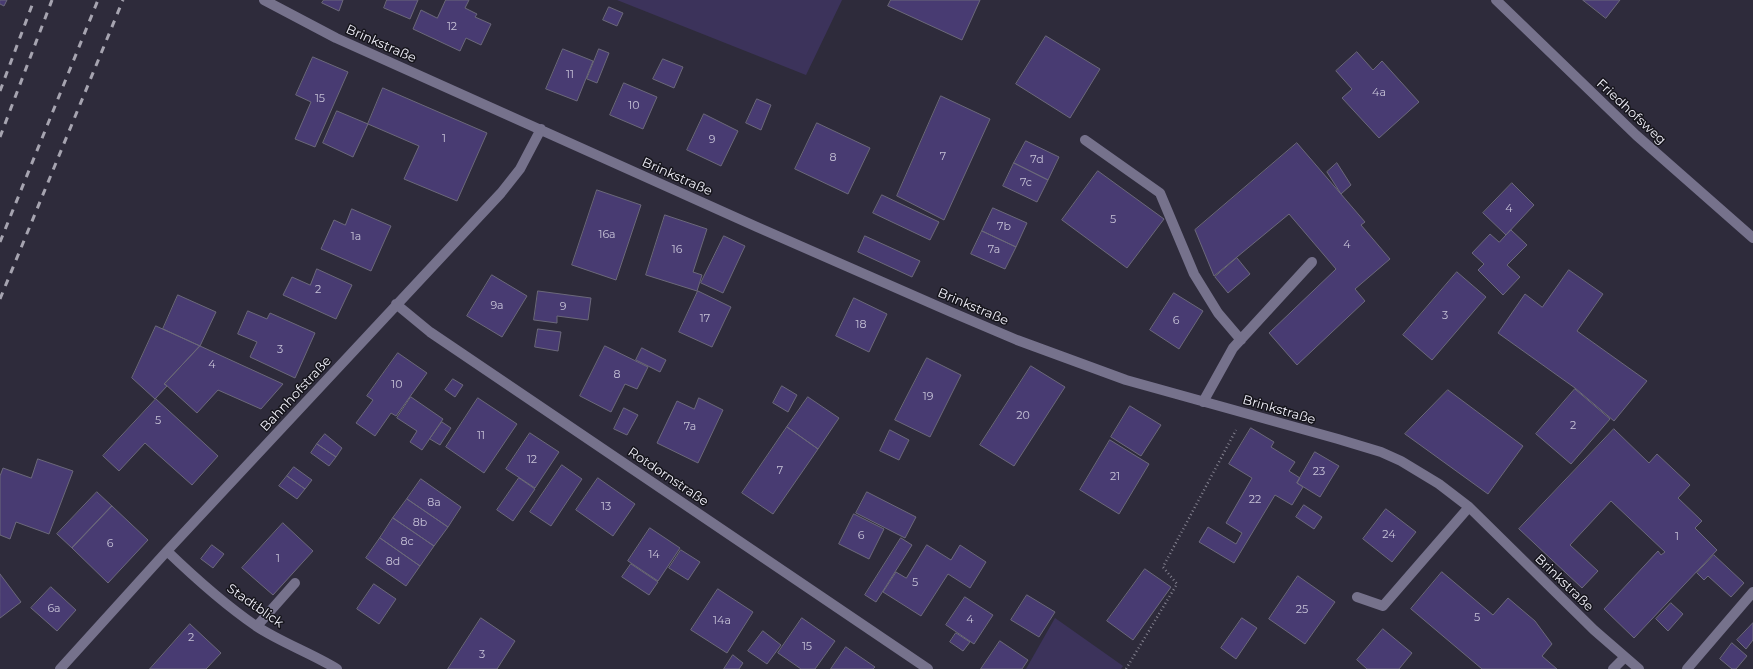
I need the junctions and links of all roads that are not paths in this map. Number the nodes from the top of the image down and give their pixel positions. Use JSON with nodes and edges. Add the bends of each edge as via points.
{"nodes":[{"id":1,"x":264,"y":0,"type":"edge"},
{"id":2,"x":1496,"y":0,"type":"edge"},
{"id":3,"x":541,"y":129,"type":"junction"},
{"id":4,"x":1085,"y":140,"type":"dead end"},
{"id":5,"x":1753,"y":238,"type":"edge"},
{"id":6,"x":1312,"y":262,"type":"dead end"},
{"id":7,"x":396,"y":304,"type":"junction"},
{"id":8,"x":1241,"y":340,"type":"junction"},
{"id":9,"x":1203,"y":402,"type":"junction"},
{"id":10,"x":1469,"y":507,"type":"junction"},
{"id":11,"x":167,"y":551,"type":"junction"},
{"id":12,"x":295,"y":583,"type":"dead end"},
{"id":13,"x":1753,"y":592,"type":"edge"},
{"id":14,"x":1357,"y":597,"type":"dead end"},
{"id":15,"x":256,"y":626,"type":"junction"},
{"id":16,"x":1625,"y":657,"type":"junction"},
{"id":17,"x":60,"y":669,"type":"edge"},
{"id":18,"x":337,"y":669,"type":"edge"},
{"id":19,"x":928,"y":669,"type":"edge"},
{"id":20,"x":1613,"y":669,"type":"edge"},
{"id":21,"x":1639,"y":669,"type":"edge"},
{"id":22,"x":1687,"y":669,"type":"edge"}],
"edges":[{"from":1,"to":3,"type":"street","name":"Brinkstraße","via":[[336,38]]},
{"from":2,"to":5,"type":"street","name":"Friedhofsweg","via":[[1636,135]]},
{"from":3,"to":7,"type":"street","name":"Bahnhofstraße","via":[[520,169],[501,193]]},
{"from":3,"to":9,"type":"street","name":"Brinkstraße","via":[[984,326],[1126,380]]},
{"from":4,"to":8,"type":"street","via":[[1160,193],[1194,274],[1218,313]]},
{"from":6,"to":8,"type":"street"},
{"from":7,"to":11,"type":"street","name":"Bahnhofstraße"},
{"from":7,"to":19,"type":"street","name":"Rotdornstraße","via":[[430,332]]},
{"from":8,"to":9,"type":"street","via":[[1233,348]]},
{"from":9,"to":10,"type":"street","name":"Brinkstraße","via":[[1338,439],[1394,458],[1434,481]]},
{"from":10,"to":14,"type":"street","via":[[1383,606]]},
{"from":10,"to":16,"type":"street","name":"Brinkstraße","via":[[1563,601]]},
{"from":11,"to":15,"type":"street","name":"Stadtblick"},
{"from":11,"to":17,"type":"street","name":"Bahnhofstraße"},
{"from":12,"to":15,"type":"street"},
{"from":13,"to":22,"type":"street"},
{"from":15,"to":18,"type":"street","name":"Stadtblick"},
{"from":16,"to":20,"type":"street"},
{"from":16,"to":21,"type":"street","name":"Brinkstraße"}]}
